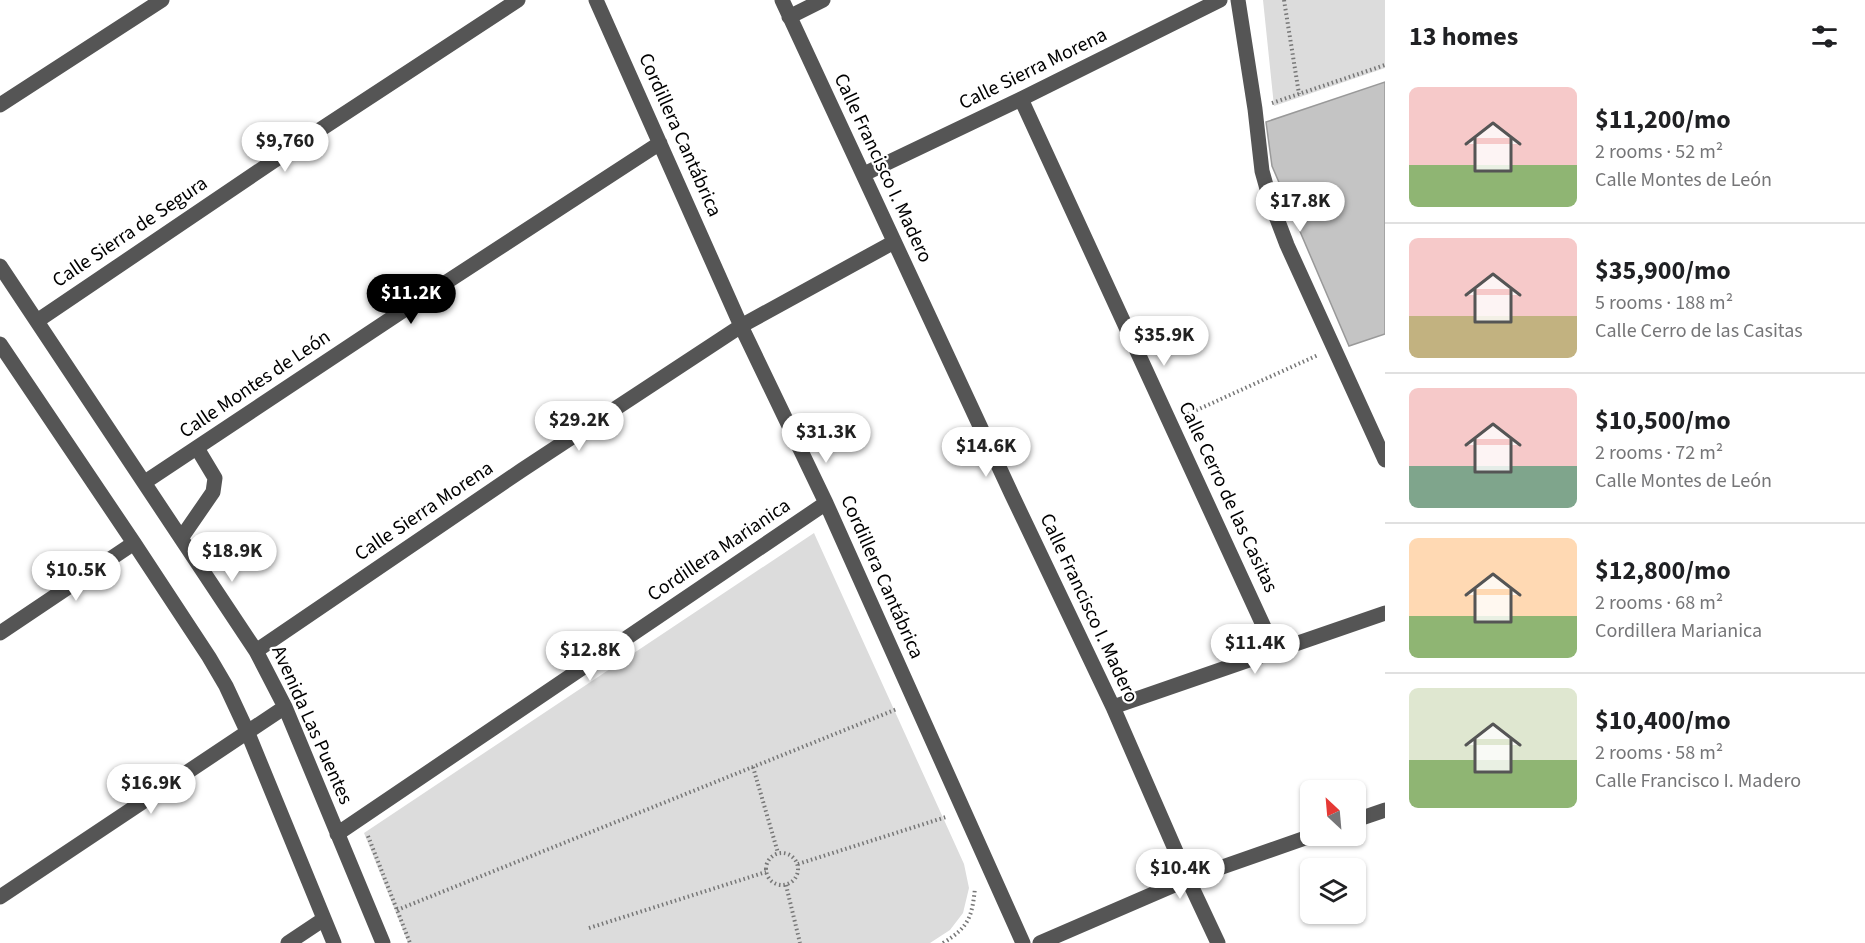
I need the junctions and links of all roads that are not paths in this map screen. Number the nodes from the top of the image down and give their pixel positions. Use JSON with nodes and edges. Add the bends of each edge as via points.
{"nodes":[{"id":1,"x":162,"y":0,"type":"edge"},
{"id":2,"x":518,"y":0,"type":"edge"},
{"id":3,"x":596,"y":0,"type":"edge"},
{"id":4,"x":782,"y":0,"type":"edge"},
{"id":5,"x":822,"y":0,"type":"edge"},
{"id":6,"x":1220,"y":0,"type":"edge"},
{"id":7,"x":1238,"y":0,"type":"edge"},
{"id":8,"x":789,"y":17,"type":"junction"},
{"id":9,"x":1021,"y":99,"type":"junction"},
{"id":10,"x":0,"y":105,"type":"edge"},
{"id":11,"x":660,"y":143,"type":"junction"},
{"id":12,"x":864,"y":174,"type":"junction"},
{"id":13,"x":894,"y":242,"type":"junction"},
{"id":14,"x":0,"y":266,"type":"edge"},
{"id":15,"x":37,"y":321,"type":"junction"},
{"id":16,"x":741,"y":326,"type":"junction"},
{"id":17,"x":1,"y":347,"type":"edge"},
{"id":18,"x":197,"y":448,"type":"junction"},
{"id":19,"x":1385,"y":460,"type":"edge"},
{"id":20,"x":145,"y":482,"type":"junction"},
{"id":21,"x":826,"y":503,"type":"junction"},
{"id":22,"x":182,"y":537,"type":"junction"},
{"id":23,"x":134,"y":543,"type":"junction"},
{"id":24,"x":1385,"y":613,"type":"edge"},
{"id":25,"x":0,"y":633,"type":"edge"},
{"id":26,"x":256,"y":651,"type":"junction"},
{"id":27,"x":1275,"y":651,"type":"junction"},
{"id":28,"x":285,"y":707,"type":"junction"},
{"id":29,"x":1113,"y":707,"type":"junction"},
{"id":30,"x":247,"y":731,"type":"junction"},
{"id":31,"x":1385,"y":810,"type":"edge"},
{"id":32,"x":1366,"y":817,"type":"edge"},
{"id":33,"x":337,"y":834,"type":"junction"},
{"id":34,"x":1300,"y":840,"type":"edge"},
{"id":35,"x":1188,"y":879,"type":"junction"},
{"id":36,"x":0,"y":897,"type":"edge"},
{"id":37,"x":324,"y":919,"type":"junction"},
{"id":38,"x":288,"y":943,"type":"edge"},
{"id":39,"x":334,"y":943,"type":"edge"},
{"id":40,"x":383,"y":943,"type":"edge"},
{"id":41,"x":1023,"y":943,"type":"edge"},
{"id":42,"x":1040,"y":943,"type":"edge"},
{"id":43,"x":1218,"y":943,"type":"edge"}],
"edges":[{"from":1,"to":10,"type":"street"},
{"from":2,"to":15,"type":"street","name":"Calle Sierra de Segura"},
{"from":3,"to":11,"type":"street","name":"Cordillera Cantábrica"},
{"from":4,"to":8,"type":"street","name":"Calle Francisco I. Madero"},
{"from":5,"to":8,"type":"street"},
{"from":6,"to":9,"type":"street","name":"Calle Sierra Morena"},
{"from":7,"to":19,"type":"street","via":[[1262,171],[1271,203]]},
{"from":8,"to":12,"type":"street","name":"Calle Francisco I. Madero"},
{"from":9,"to":12,"type":"street","name":"Calle Sierra Morena"},
{"from":9,"to":27,"type":"street","name":"Calle Cerro de las Casitas"},
{"from":11,"to":16,"type":"street","name":"Cordillera Cantábrica"},
{"from":11,"to":18,"type":"street","name":"Calle Montes de León"},
{"from":12,"to":13,"type":"street","name":"Calle Francisco I. Madero"},
{"from":13,"to":16,"type":"street","name":"Calle Sierra Morena"},
{"from":13,"to":29,"type":"street","name":"Calle Francisco I. Madero"},
{"from":14,"to":15,"type":"street","name":"Avenida Las Puentes"},
{"from":15,"to":20,"type":"street","name":"Avenida Las Puentes"},
{"from":16,"to":21,"type":"street","name":"Cordillera Cantábrica"},
{"from":16,"to":26,"type":"street","name":"Calle Sierra Morena"},
{"from":17,"to":23,"type":"street"},
{"from":18,"to":20,"type":"street","name":"Calle Montes de León"},
{"from":18,"to":22,"type":"street","via":[[215,478],[213,492]]},
{"from":20,"to":22,"type":"street","name":"Avenida Las Puentes"},
{"from":21,"to":33,"type":"street","name":"Cordillera Marianica"},
{"from":21,"to":41,"type":"street","name":"Cordillera Cantábrica"},
{"from":22,"to":26,"type":"street","name":"Avenida Las Puentes"},
{"from":23,"to":25,"type":"street"},
{"from":23,"to":30,"type":"street","via":[[209,657]]},
{"from":24,"to":27,"type":"street"},
{"from":26,"to":28,"type":"street","name":"Avenida Las Puentes"},
{"from":27,"to":29,"type":"street"},
{"from":28,"to":30,"type":"street"},
{"from":28,"to":33,"type":"street","name":"Avenida Las Puentes"},
{"from":29,"to":35,"type":"street","name":"Calle Francisco I. Madero"},
{"from":30,"to":36,"type":"street"},
{"from":30,"to":37,"type":"street"},
{"from":31,"to":32,"type":"street"},
{"from":33,"to":40,"type":"street","name":"Avenida Las Puentes"},
{"from":34,"to":35,"type":"street"},
{"from":35,"to":42,"type":"street"},
{"from":35,"to":43,"type":"street","name":"Calle Francisco I. Madero"},
{"from":37,"to":38,"type":"street"},
{"from":37,"to":39,"type":"street"}]}
